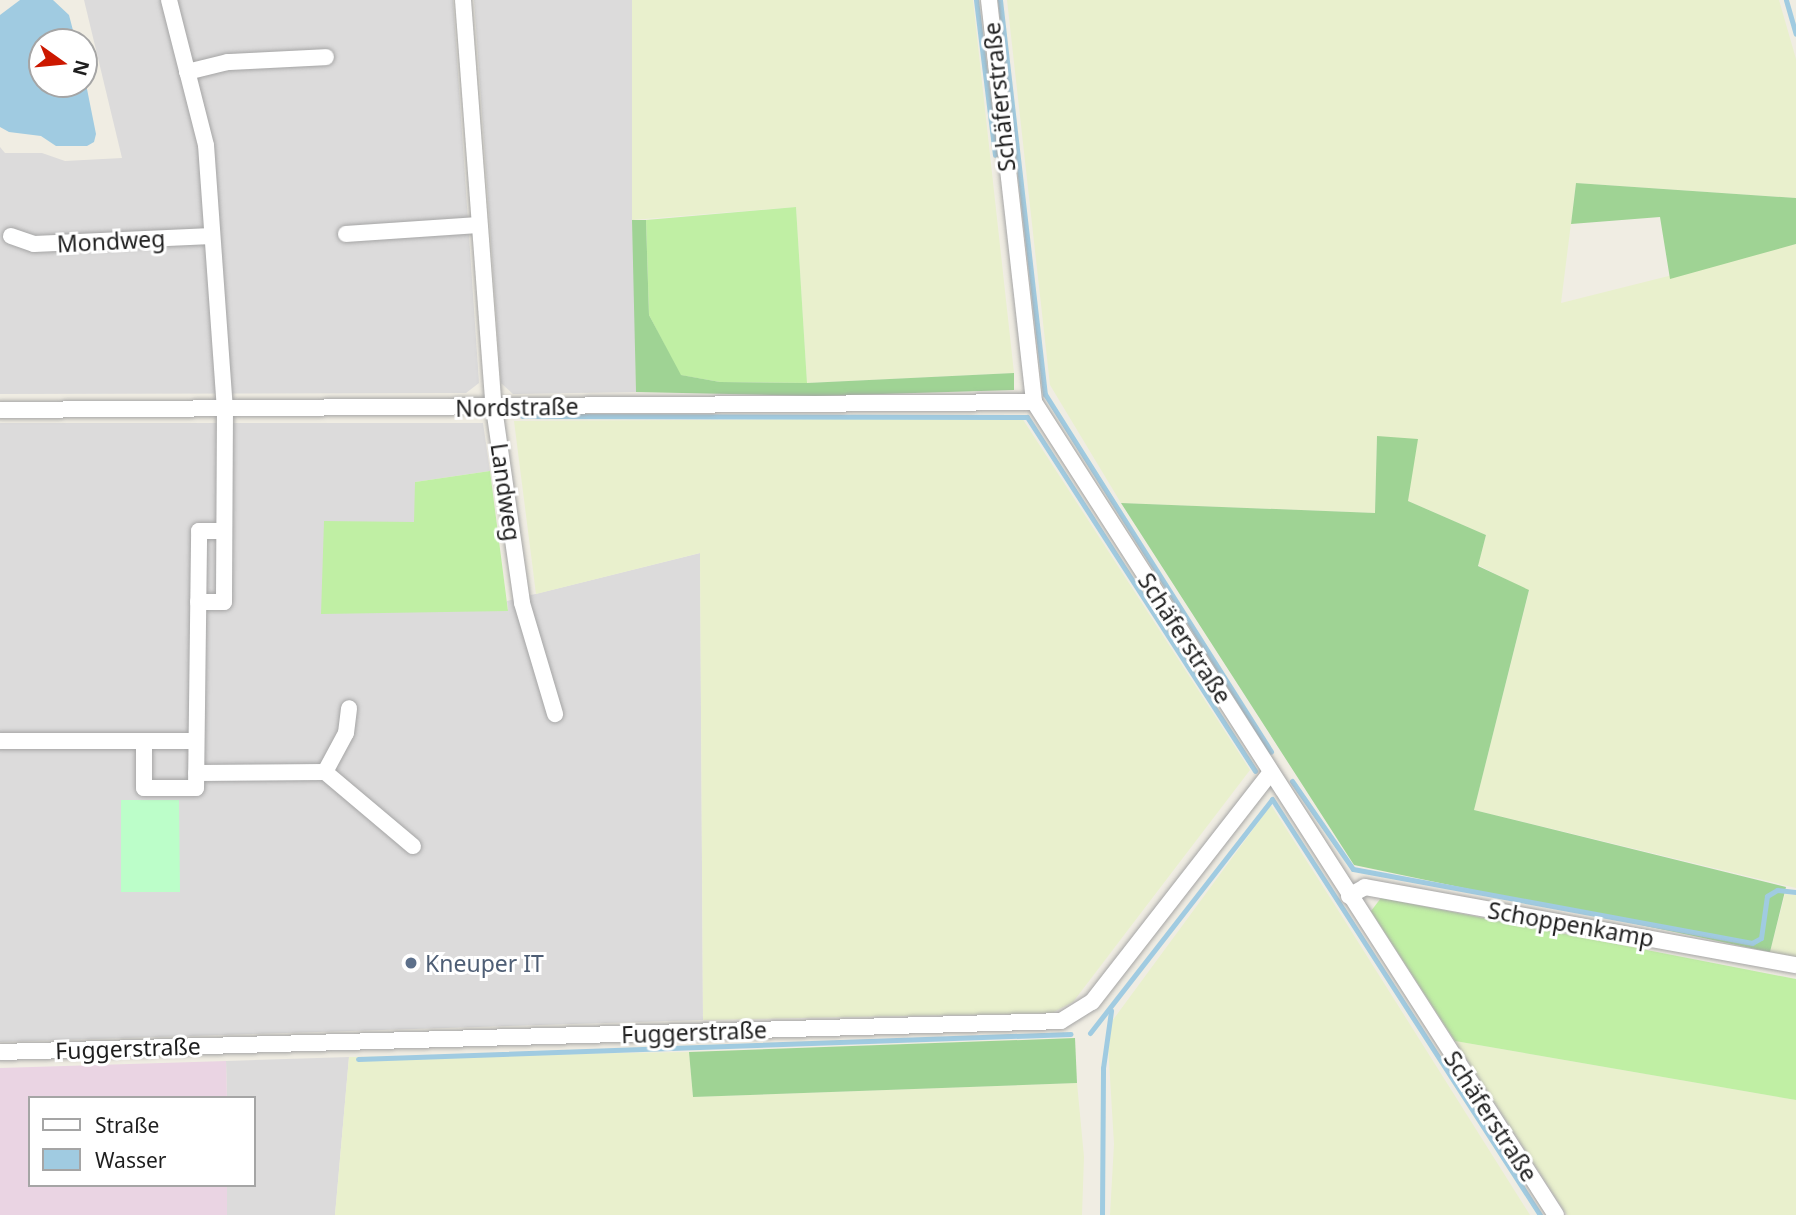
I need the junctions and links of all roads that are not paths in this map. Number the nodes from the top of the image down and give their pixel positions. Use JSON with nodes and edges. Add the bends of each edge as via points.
{"nodes":[{"id":1,"x":169,"y":0,"type":"edge"},
{"id":2,"x":463,"y":0,"type":"edge"},
{"id":3,"x":989,"y":0,"type":"edge"},
{"id":4,"x":326,"y":57,"type":"dead end"},
{"id":5,"x":187,"y":72,"type":"junction"},
{"id":6,"x":478,"y":225,"type":"junction"},
{"id":7,"x":346,"y":234,"type":"dead end"},
{"id":8,"x":10,"y":236,"type":"dead end"},
{"id":9,"x":212,"y":236,"type":"junction"},
{"id":10,"x":1034,"y":402,"type":"junction"},
{"id":11,"x":225,"y":408,"type":"junction"},
{"id":12,"x":494,"y":408,"type":"junction"},
{"id":13,"x":0,"y":410,"type":"edge"},
{"id":14,"x":224,"y":531,"type":"junction"},
{"id":15,"x":198,"y":602,"type":"junction"},
{"id":16,"x":349,"y":708,"type":"dead end"},
{"id":17,"x":555,"y":714,"type":"dead end"},
{"id":18,"x":0,"y":741,"type":"edge"},
{"id":19,"x":144,"y":741,"type":"junction"},
{"id":20,"x":196,"y":741,"type":"junction"},
{"id":21,"x":325,"y":772,"type":"junction"},
{"id":22,"x":1271,"y":772,"type":"junction"},
{"id":23,"x":196,"y":773,"type":"junction"},
{"id":24,"x":413,"y":846,"type":"dead end"},
{"id":25,"x":1349,"y":896,"type":"junction"},
{"id":26,"x":1796,"y":965,"type":"edge"},
{"id":27,"x":0,"y":1052,"type":"edge"},
{"id":28,"x":1556,"y":1215,"type":"edge"}],
"edges":[{"from":1,"to":5,"type":"street"},
{"from":2,"to":6,"type":"street","name":"Landweg"},
{"from":3,"to":10,"type":"street","name":"Schäferstraße"},
{"from":4,"to":5,"type":"street","via":[[228,62]]},
{"from":5,"to":9,"type":"street","via":[[206,145]]},
{"from":6,"to":7,"type":"street"},
{"from":6,"to":12,"type":"street","name":"Landweg"},
{"from":8,"to":9,"type":"street","name":"Mondweg","via":[[34,244]]},
{"from":9,"to":11,"type":"street"},
{"from":10,"to":12,"type":"street","name":"Nordstraße"},
{"from":10,"to":22,"type":"street","name":"Schäferstraße"},
{"from":11,"to":12,"type":"street","name":"Nordstraße"},
{"from":11,"to":13,"type":"street","name":"Nordstraße"},
{"from":11,"to":14,"type":"street"},
{"from":12,"to":17,"type":"street","name":"Landweg","via":[[522,603]]},
{"from":14,"to":15,"type":"street","via":[[199,531]]},
{"from":14,"to":15,"type":"street","via":[[224,602]]},
{"from":15,"to":20,"type":"street"},
{"from":16,"to":21,"type":"street","via":[[346,733]]},
{"from":18,"to":19,"type":"street"},
{"from":19,"to":20,"type":"street"},
{"from":19,"to":23,"type":"street","via":[[144,789],[196,788]]},
{"from":20,"to":23,"type":"street"},
{"from":21,"to":23,"type":"street"},
{"from":21,"to":24,"type":"street"},
{"from":22,"to":25,"type":"street","name":"Schäferstraße"},
{"from":22,"to":27,"type":"street","name":"Fuggerstraße","via":[[1092,1002],[1060,1021]]},
{"from":25,"to":26,"type":"street","name":"Schoppenkamp","via":[[1365,887]]},
{"from":25,"to":28,"type":"street","name":"Schäferstraße"}]}
